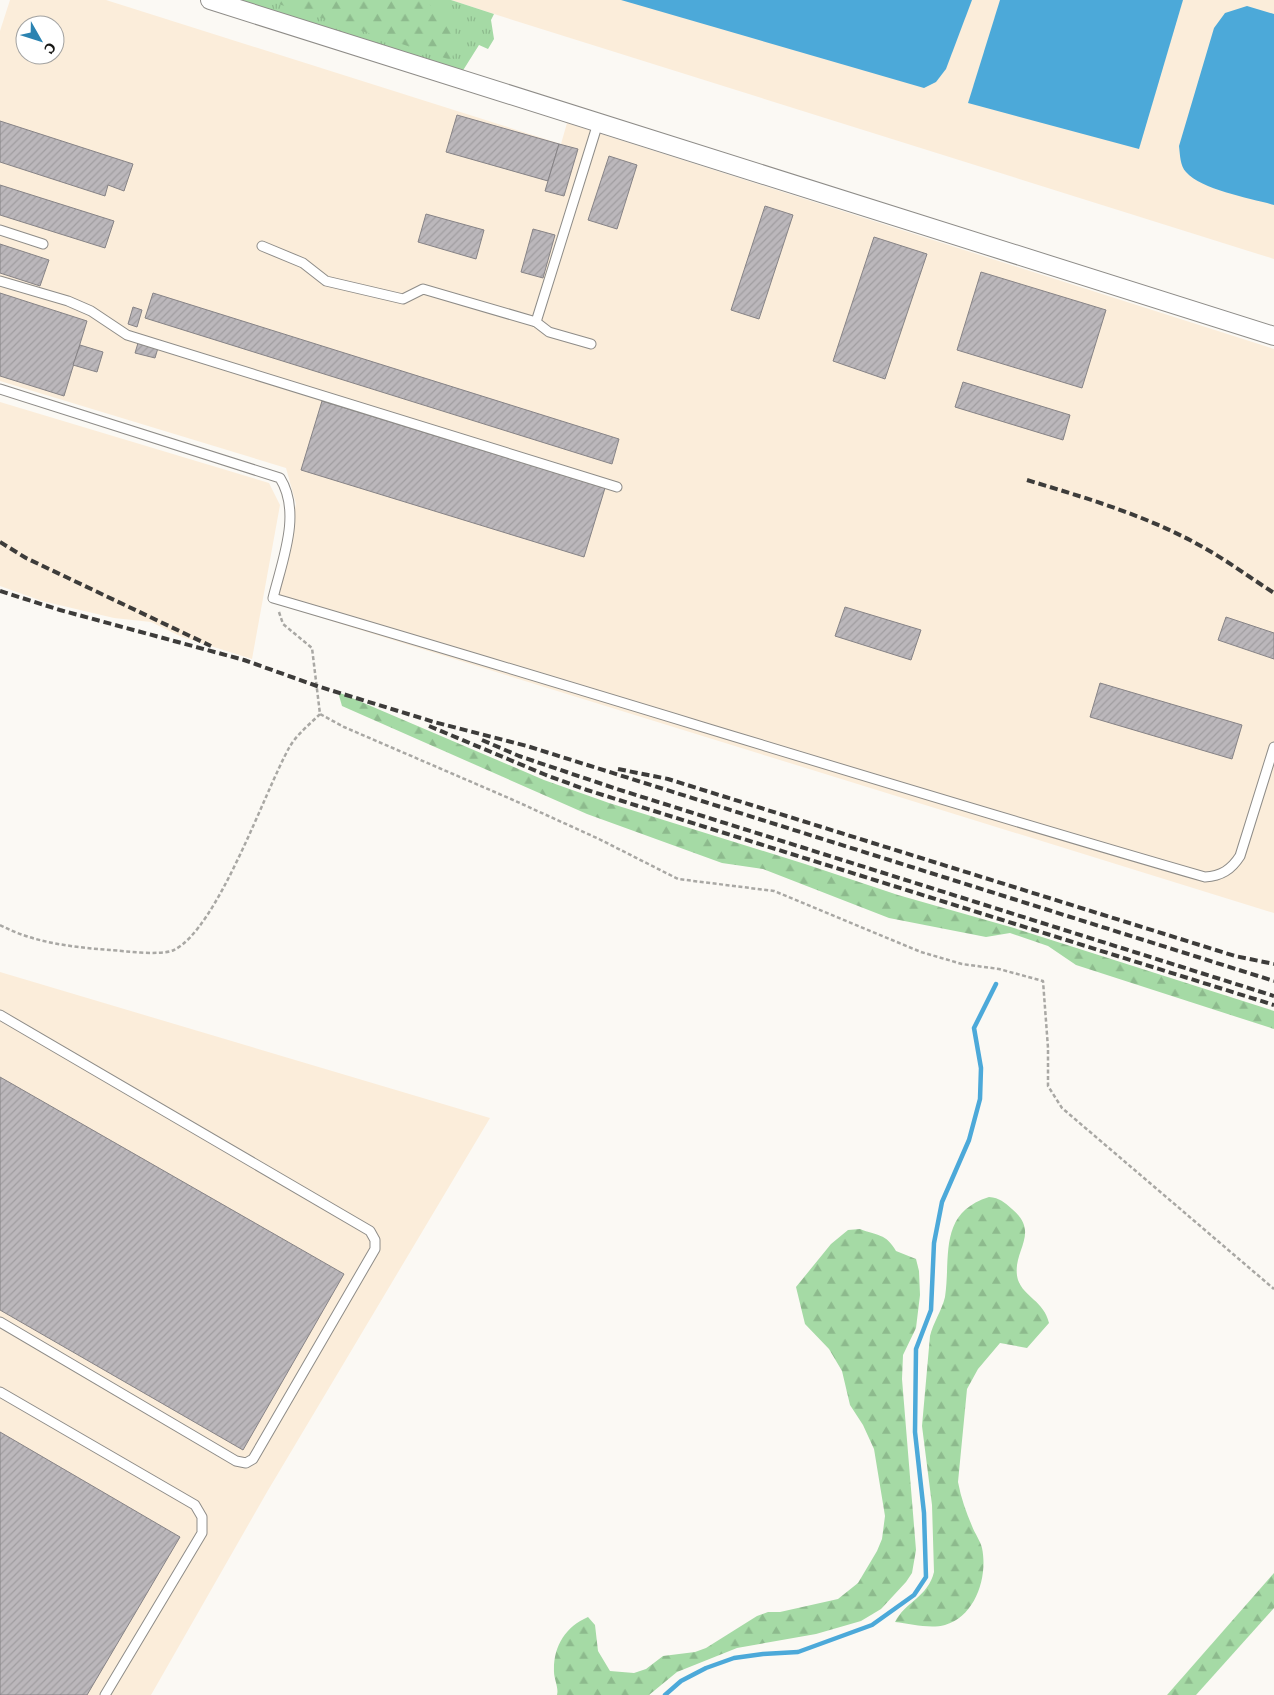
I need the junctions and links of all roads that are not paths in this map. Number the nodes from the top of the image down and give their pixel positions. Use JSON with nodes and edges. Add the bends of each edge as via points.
{"nodes":[{"id":1,"x":210,"y":0,"type":"edge"},
{"id":2,"x":598,"y":123,"type":"junction"},
{"id":3,"x":0,"y":230,"type":"edge"},
{"id":4,"x":43,"y":244,"type":"dead end"},
{"id":5,"x":262,"y":246,"type":"dead end"},
{"id":6,"x":0,"y":281,"type":"edge"},
{"id":7,"x":536,"y":322,"type":"junction"},
{"id":8,"x":1274,"y":336,"type":"edge"},
{"id":9,"x":591,"y":344,"type":"dead end"},
{"id":10,"x":0,"y":389,"type":"edge"},
{"id":11,"x":617,"y":487,"type":"dead end"},
{"id":12,"x":1274,"y":747,"type":"edge"},
{"id":13,"x":0,"y":1016,"type":"edge"},
{"id":14,"x":0,"y":1322,"type":"edge"},
{"id":15,"x":0,"y":1392,"type":"edge"},
{"id":16,"x":106,"y":1695,"type":"edge"}],
"edges":[{"from":1,"to":2,"type":"street"},
{"from":2,"to":7,"type":"lane"},
{"from":2,"to":8,"type":"street"},
{"from":3,"to":4,"type":"lane"},
{"from":5,"to":7,"type":"lane","via":[[303,263],[326,281],[403,299],[424,289]]},
{"from":6,"to":11,"type":"lane","via":[[68,301],[91,311],[127,335]]},
{"from":7,"to":9,"type":"lane","via":[[549,332]]},
{"from":10,"to":12,"type":"lane","via":[[280,478],[290,504],[290,518],[273,598],[1205,877],[1217,876],[1228,870],[1240,856]]},
{"from":13,"to":14,"type":"lane","via":[[370,1231],[375,1249],[253,1459],[246,1463],[236,1461]]},
{"from":15,"to":16,"type":"lane","via":[[195,1505],[202,1517],[202,1533]]}]}
